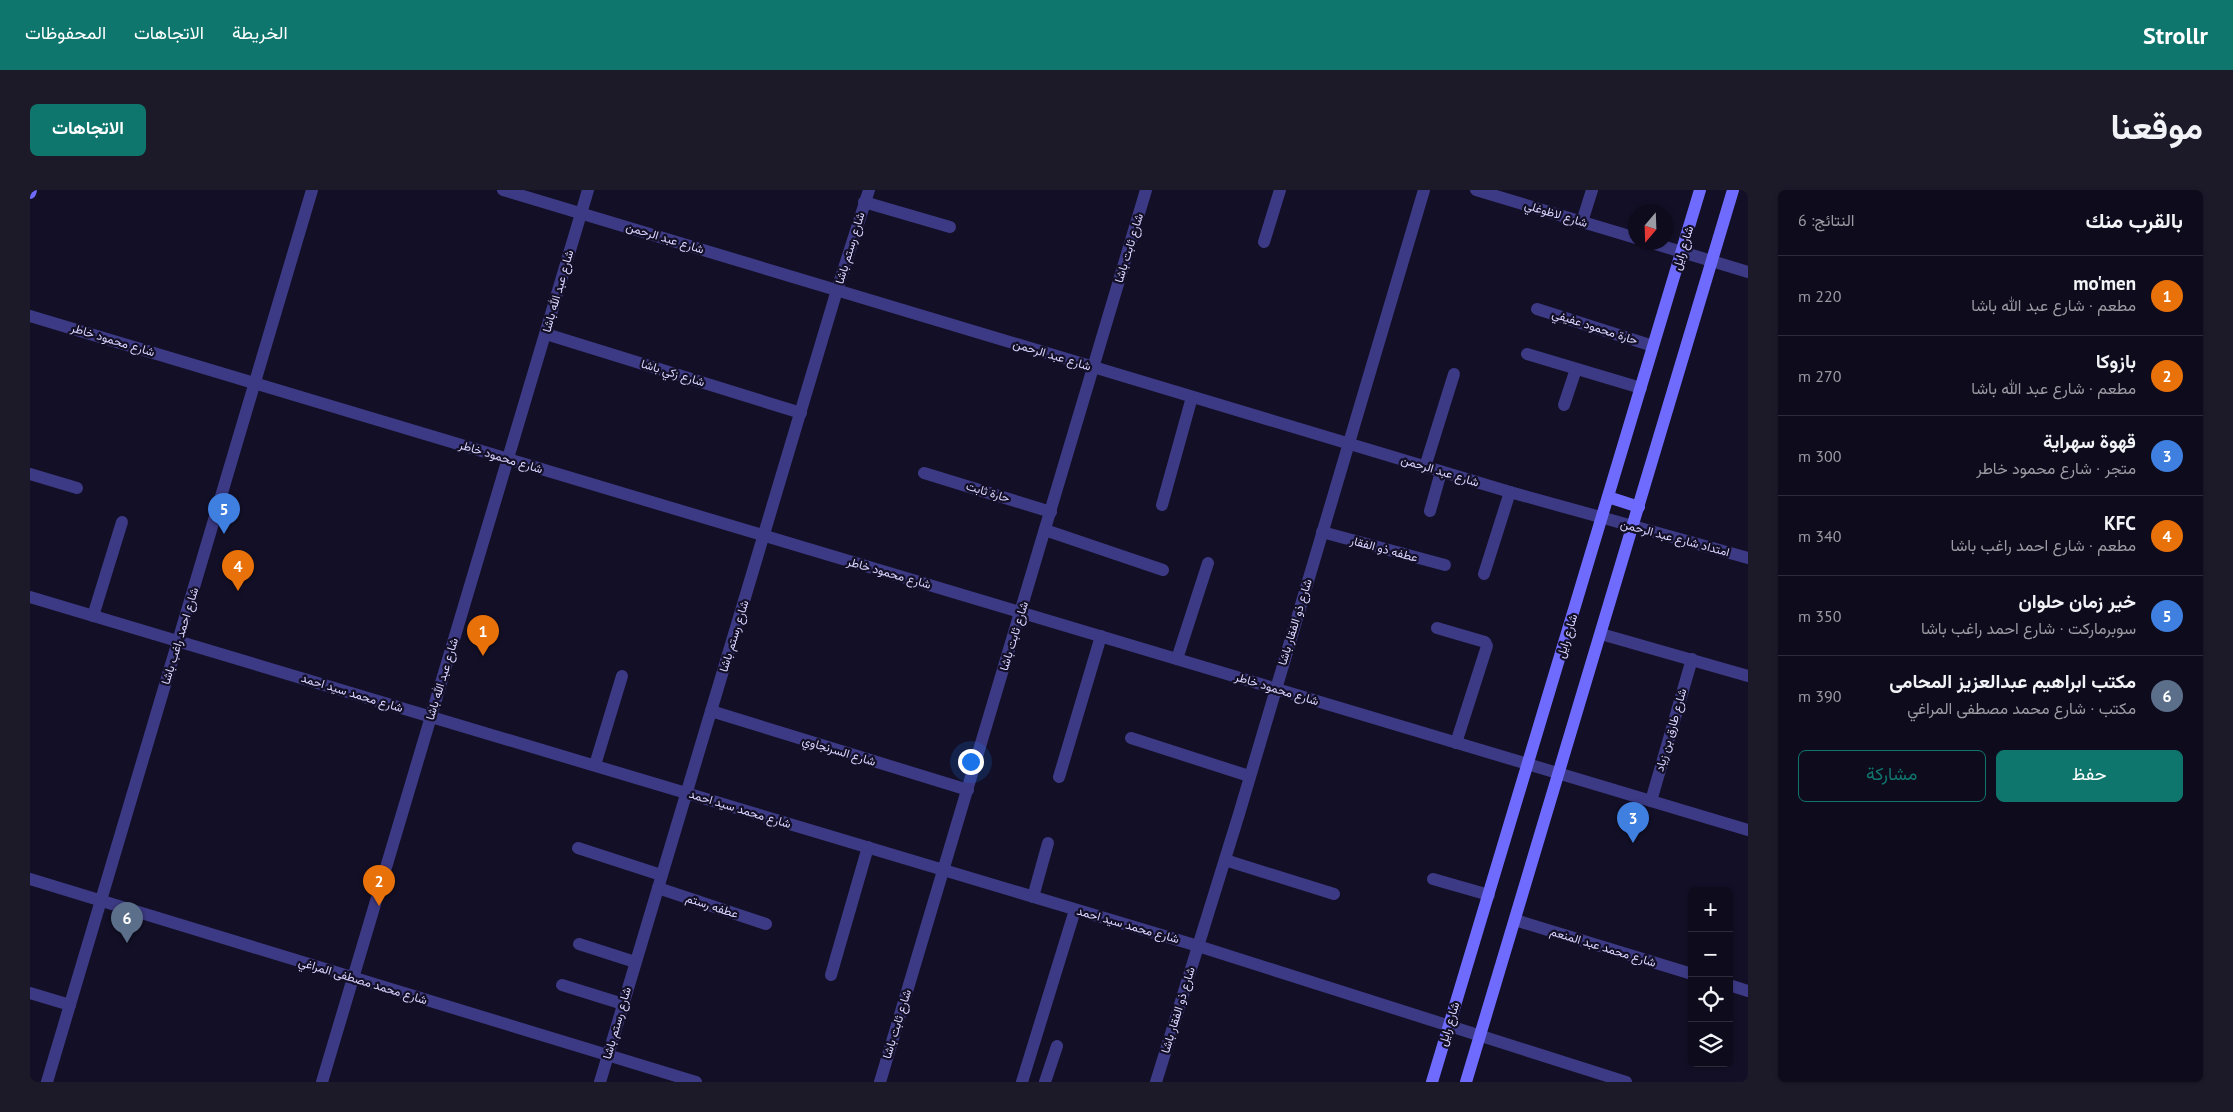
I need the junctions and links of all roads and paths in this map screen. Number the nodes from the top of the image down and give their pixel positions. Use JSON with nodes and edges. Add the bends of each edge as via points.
{"nodes":[{"id":1,"x":312,"y":190,"type":"edge"},
{"id":2,"x":503,"y":190,"type":"edge"},
{"id":3,"x":588,"y":190,"type":"edge"},
{"id":4,"x":1146,"y":190,"type":"edge"},
{"id":5,"x":1280,"y":190,"type":"edge"},
{"id":6,"x":1424,"y":190,"type":"edge"},
{"id":7,"x":1476,"y":190,"type":"edge"},
{"id":8,"x":1592,"y":190,"type":"edge"},
{"id":9,"x":1700,"y":190,"type":"edge"},
{"id":10,"x":1733,"y":190,"type":"edge"},
{"id":11,"x":1510,"y":195,"type":"edge"},
{"id":12,"x":867,"y":196,"type":"edge"},
{"id":13,"x":581,"y":213,"type":"junction"},
{"id":14,"x":1582,"y":222,"type":"junction"},
{"id":15,"x":950,"y":227,"type":"dead end"},
{"id":16,"x":1628,"y":236,"type":"edge"},
{"id":17,"x":1264,"y":242,"type":"dead end"},
{"id":18,"x":1673,"y":249,"type":"edge"},
{"id":19,"x":1682,"y":252,"type":"junction"},
{"id":20,"x":1712,"y":261,"type":"junction"},
{"id":21,"x":1748,"y":272,"type":"edge"},
{"id":22,"x":837,"y":290,"type":"junction"},
{"id":23,"x":1537,"y":309,"type":"dead end"},
{"id":24,"x":30,"y":316,"type":"edge"},
{"id":25,"x":546,"y":334,"type":"junction"},
{"id":26,"x":1654,"y":346,"type":"junction"},
{"id":27,"x":1527,"y":354,"type":"dead end"},
{"id":28,"x":1094,"y":367,"type":"junction"},
{"id":29,"x":1576,"y":368,"type":"junction"},
{"id":30,"x":1454,"y":374,"type":"dead end"},
{"id":31,"x":256,"y":383,"type":"junction"},
{"id":32,"x":1641,"y":388,"type":"junction"},
{"id":33,"x":1192,"y":397,"type":"junction"},
{"id":34,"x":1564,"y":405,"type":"dead end"},
{"id":35,"x":800,"y":413,"type":"junction"},
{"id":36,"x":1348,"y":444,"type":"junction"},
{"id":37,"x":508,"y":459,"type":"junction"},
{"id":38,"x":1425,"y":467,"type":"junction"},
{"id":39,"x":1441,"y":472,"type":"junction"},
{"id":40,"x":924,"y":473,"type":"dead end"},
{"id":41,"x":30,"y":474,"type":"edge"},
{"id":42,"x":77,"y":488,"type":"dead end"},
{"id":43,"x":1510,"y":492,"type":"junction"},
{"id":44,"x":1608,"y":497,"type":"junction"},
{"id":45,"x":1162,"y":505,"type":"dead end"},
{"id":46,"x":1639,"y":507,"type":"junction"},
{"id":47,"x":1430,"y":511,"type":"dead end"},
{"id":48,"x":1051,"y":512,"type":"junction"},
{"id":49,"x":1602,"y":518,"type":"junction"},
{"id":50,"x":122,"y":522,"type":"dead end"},
{"id":51,"x":1633,"y":526,"type":"junction"},
{"id":52,"x":1046,"y":530,"type":"junction"},
{"id":53,"x":1322,"y":532,"type":"junction"},
{"id":54,"x":763,"y":536,"type":"junction"},
{"id":55,"x":1748,"y":558,"type":"edge"},
{"id":56,"x":1208,"y":563,"type":"dead end"},
{"id":57,"x":1445,"y":565,"type":"dead end"},
{"id":58,"x":1163,"y":570,"type":"dead end"},
{"id":59,"x":1484,"y":574,"type":"dead end"},
{"id":60,"x":30,"y":597,"type":"edge"},
{"id":61,"x":1021,"y":612,"type":"junction"},
{"id":62,"x":93,"y":616,"type":"junction"},
{"id":63,"x":1437,"y":628,"type":"dead end"},
{"id":64,"x":1601,"y":634,"type":"junction"},
{"id":65,"x":1101,"y":636,"type":"junction"},
{"id":66,"x":179,"y":641,"type":"junction"},
{"id":67,"x":1177,"y":659,"type":"junction"},
{"id":68,"x":1692,"y":660,"type":"junction"},
{"id":69,"x":622,"y":676,"type":"dead end"},
{"id":70,"x":1748,"y":676,"type":"edge"},
{"id":71,"x":1276,"y":688,"type":"junction"},
{"id":72,"x":711,"y":711,"type":"junction"},
{"id":73,"x":431,"y":716,"type":"junction"},
{"id":74,"x":1131,"y":738,"type":"dead end"},
{"id":75,"x":1456,"y":743,"type":"junction"},
{"id":76,"x":1528,"y":764,"type":"junction"},
{"id":77,"x":596,"y":765,"type":"junction"},
{"id":78,"x":1558,"y":774,"type":"junction"},
{"id":79,"x":1249,"y":776,"type":"junction"},
{"id":80,"x":1059,"y":777,"type":"dead end"},
{"id":81,"x":968,"y":790,"type":"junction"},
{"id":82,"x":686,"y":793,"type":"junction"},
{"id":83,"x":1651,"y":801,"type":"junction"},
{"id":84,"x":1748,"y":830,"type":"edge"},
{"id":85,"x":1048,"y":842,"type":"dead end"},
{"id":86,"x":868,"y":847,"type":"junction"},
{"id":87,"x":578,"y":848,"type":"dead end"},
{"id":88,"x":1225,"y":860,"type":"junction"},
{"id":89,"x":944,"y":870,"type":"junction"},
{"id":90,"x":661,"y":875,"type":"junction"},
{"id":91,"x":1433,"y":878,"type":"dead end"},
{"id":92,"x":30,"y":880,"type":"edge"},
{"id":93,"x":658,"y":888,"type":"junction"},
{"id":94,"x":1334,"y":894,"type":"dead end"},
{"id":95,"x":1489,"y":895,"type":"junction"},
{"id":96,"x":1033,"y":897,"type":"junction"},
{"id":97,"x":101,"y":901,"type":"junction"},
{"id":98,"x":1074,"y":910,"type":"junction"},
{"id":99,"x":1515,"y":920,"type":"junction"},
{"id":100,"x":766,"y":924,"type":"dead end"},
{"id":101,"x":579,"y":944,"type":"dead end"},
{"id":102,"x":1198,"y":946,"type":"junction"},
{"id":103,"x":635,"y":962,"type":"junction"},
{"id":104,"x":1688,"y":973,"type":"edge"},
{"id":105,"x":831,"y":975,"type":"dead end"},
{"id":106,"x":353,"y":978,"type":"junction"},
{"id":107,"x":562,"y":985,"type":"dead end"},
{"id":108,"x":1733,"y":986,"type":"edge"},
{"id":109,"x":1748,"y":991,"type":"edge"},
{"id":110,"x":30,"y":993,"type":"edge"},
{"id":111,"x":623,"y":1004,"type":"junction"},
{"id":112,"x":70,"y":1005,"type":"junction"},
{"id":113,"x":1449,"y":1024,"type":"junction"},
{"id":114,"x":1480,"y":1034,"type":"junction"},
{"id":115,"x":1056,"y":1046,"type":"dead end"},
{"id":116,"x":608,"y":1055,"type":"junction"},
{"id":117,"x":1596,"y":1077,"type":"edge"},
{"id":118,"x":47,"y":1082,"type":"edge"},
{"id":119,"x":322,"y":1082,"type":"edge"},
{"id":120,"x":600,"y":1082,"type":"edge"},
{"id":121,"x":696,"y":1082,"type":"edge"},
{"id":122,"x":880,"y":1082,"type":"edge"},
{"id":123,"x":1022,"y":1082,"type":"edge"},
{"id":124,"x":1045,"y":1082,"type":"edge"},
{"id":125,"x":1156,"y":1082,"type":"edge"},
{"id":126,"x":1432,"y":1082,"type":"edge"},
{"id":127,"x":1466,"y":1082,"type":"edge"},
{"id":128,"x":1626,"y":1082,"type":"edge"}],
"edges":[{"from":1,"to":31,"type":"street","name":"شارع احمد راغب باشا"},
{"from":2,"to":13,"type":"street","name":"شارع عبد الرحمن"},
{"from":3,"to":13,"type":"street","name":"شارع عبد الله باشا"},
{"from":4,"to":28,"type":"street","name":"شارع ثابت باشا"},
{"from":5,"to":17,"type":"street"},
{"from":6,"to":36,"type":"street","name":"شارع ذو الفقار باشا"},
{"from":7,"to":11,"type":"street","name":"شارع لاظوغلي"},
{"from":8,"to":14,"type":"street"},
{"from":9,"to":19,"type":"street","name":"شارع رايل"},
{"from":10,"to":20,"type":"street"},
{"from":11,"to":14,"type":"street","name":"شارع لاظوغلي"},
{"from":12,"to":15,"type":"street"},
{"from":12,"to":22,"type":"street","name":"شارع رستم باشا"},
{"from":13,"to":22,"type":"street","name":"شارع عبد الرحمن"},
{"from":13,"to":25,"type":"street","name":"شارع عبد الله باشا"},
{"from":14,"to":16,"type":"street","name":"شارع لاظوغلي"},
{"from":18,"to":19,"type":"street"},
{"from":19,"to":20,"type":"street"},
{"from":19,"to":26,"type":"street","name":"شارع رايل"},
{"from":20,"to":21,"type":"street"},
{"from":20,"to":46,"type":"street"},
{"from":22,"to":28,"type":"street","name":"شارع عبد الرحمن"},
{"from":22,"to":35,"type":"street","name":"شارع رستم باشا"},
{"from":23,"to":26,"type":"street","name":"حارة محمود عفيفي"},
{"from":24,"to":31,"type":"street","name":"شارع محمود خاطر"},
{"from":25,"to":35,"type":"street","name":"شارع زكي باشا"},
{"from":25,"to":37,"type":"street","name":"شارع عبد الله باشا"},
{"from":26,"to":32,"type":"street","name":"شارع رايل"},
{"from":27,"to":29,"type":"street"},
{"from":28,"to":33,"type":"street","name":"شارع عبد الرحمن"},
{"from":28,"to":48,"type":"street","name":"شارع ثابت باشا"},
{"from":29,"to":32,"type":"street"},
{"from":29,"to":34,"type":"street"},
{"from":30,"to":38,"type":"street"},
{"from":31,"to":37,"type":"street","name":"شارع محمود خاطر"},
{"from":31,"to":66,"type":"street","name":"شارع احمد راغب باشا"},
{"from":32,"to":44,"type":"street","name":"شارع رايل"},
{"from":33,"to":36,"type":"street","name":"شارع عبد الرحمن"},
{"from":33,"to":45,"type":"street"},
{"from":35,"to":54,"type":"street","name":"شارع رستم باشا"},
{"from":36,"to":38,"type":"street","name":"شارع عبد الرحمن"},
{"from":36,"to":53,"type":"street","name":"شارع ذو الفقار باشا"},
{"from":37,"to":54,"type":"street","name":"شارع محمود خاطر"},
{"from":37,"to":73,"type":"street","name":"شارع عبد الله باشا"},
{"from":38,"to":39,"type":"street","name":"شارع عبد الرحمن"},
{"from":39,"to":43,"type":"street","name":"شارع عبد الرحمن"},
{"from":39,"to":47,"type":"street"},
{"from":40,"to":48,"type":"street","name":"حارة ثابت"},
{"from":41,"to":42,"type":"street"},
{"from":43,"to":49,"type":"street","name":"شارع عبد الرحمن"},
{"from":43,"to":59,"type":"street"},
{"from":44,"to":46,"type":"street"},
{"from":44,"to":49,"type":"street","name":"شارع رايل"},
{"from":46,"to":51,"type":"street"},
{"from":48,"to":52,"type":"street","name":"شارع ثابت باشا"},
{"from":49,"to":51,"type":"street","name":"امتداد شارع عبد الرحمن"},
{"from":49,"to":76,"type":"street","name":"شارع رايل"},
{"from":50,"to":62,"type":"street"},
{"from":51,"to":55,"type":"street","name":"امتداد شارع عبد الرحمن"},
{"from":51,"to":64,"type":"street"},
{"from":52,"to":58,"type":"street"},
{"from":52,"to":61,"type":"street","name":"شارع ثابت باشا"},
{"from":53,"to":57,"type":"street","name":"عطفه ذو الفقار"},
{"from":53,"to":71,"type":"street","name":"شارع ذو الفقار باشا"},
{"from":54,"to":61,"type":"street","name":"شارع محمود خاطر"},
{"from":54,"to":72,"type":"street","name":"شارع رستم باشا"},
{"from":56,"to":67,"type":"street"},
{"from":60,"to":62,"type":"street","name":"شارع محمد سيد احمد"},
{"from":61,"to":65,"type":"street","name":"شارع محمود خاطر"},
{"from":61,"to":81,"type":"street","name":"شارع ثابت باشا"},
{"from":62,"to":66,"type":"street","name":"شارع محمد سيد احمد"},
{"from":63,"to":75,"type":"street","via":[[1485,642],[1487,646]]},
{"from":64,"to":68,"type":"street"},
{"from":64,"to":78,"type":"street"},
{"from":65,"to":67,"type":"street","name":"شارع محمود خاطر"},
{"from":65,"to":80,"type":"street"},
{"from":66,"to":73,"type":"street","name":"شارع محمد سيد احمد"},
{"from":66,"to":97,"type":"street","name":"شارع احمد راغب باشا"},
{"from":67,"to":71,"type":"street","name":"شارع محمود خاطر"},
{"from":68,"to":70,"type":"street"},
{"from":68,"to":83,"type":"street","name":"شارع طارق بن زياد"},
{"from":69,"to":77,"type":"street"},
{"from":71,"to":75,"type":"street","name":"شارع محمود خاطر"},
{"from":71,"to":79,"type":"street","name":"شارع ذو الفقار باشا"},
{"from":72,"to":81,"type":"street","name":"شارع السرنجاوي"},
{"from":72,"to":82,"type":"street","name":"شارع رستم باشا"},
{"from":73,"to":77,"type":"street","name":"شارع محمد سيد احمد"},
{"from":73,"to":106,"type":"street","name":"شارع عبد الله باشا"},
{"from":74,"to":79,"type":"street"},
{"from":75,"to":76,"type":"street","name":"شارع محمود خاطر"},
{"from":76,"to":78,"type":"street","name":"شارع محمود خاطر"},
{"from":76,"to":95,"type":"street","name":"شارع رايل"},
{"from":77,"to":82,"type":"street","name":"شارع محمد سيد احمد"},
{"from":78,"to":83,"type":"street","name":"شارع محمود خاطر"},
{"from":78,"to":99,"type":"street"},
{"from":79,"to":88,"type":"street","name":"شارع ذو الفقار باشا"},
{"from":81,"to":89,"type":"street","name":"شارع ثابت باشا"},
{"from":82,"to":86,"type":"street","name":"شارع محمد سيد احمد"},
{"from":82,"to":90,"type":"street","name":"شارع رستم باشا"},
{"from":83,"to":84,"type":"street","name":"شارع محمود خاطر"},
{"from":85,"to":96,"type":"street"},
{"from":86,"to":89,"type":"street","name":"شارع محمد سيد احمد"},
{"from":86,"to":105,"type":"street"},
{"from":87,"to":90,"type":"street"},
{"from":88,"to":94,"type":"street"},
{"from":88,"to":102,"type":"street","name":"شارع ذو الفقار باشا"},
{"from":89,"to":96,"type":"street","name":"شارع محمد سيد احمد"},
{"from":89,"to":122,"type":"street","name":"شارع ثابت باشا"},
{"from":90,"to":93,"type":"street","name":"شارع رستم باشا"},
{"from":91,"to":95,"type":"street"},
{"from":92,"to":97,"type":"street","name":"شارع محمد مصطفى المراغي"},
{"from":93,"to":100,"type":"street","name":"عطفه رستم"},
{"from":93,"to":103,"type":"street","name":"شارع رستم باشا"},
{"from":95,"to":113,"type":"street","name":"شارع رايل"},
{"from":96,"to":98,"type":"street","name":"شارع محمد سيد احمد"},
{"from":97,"to":106,"type":"street","name":"شارع محمد مصطفى المراغي"},
{"from":97,"to":112,"type":"street","name":"شارع احمد راغب باشا"},
{"from":98,"to":102,"type":"street","name":"شارع محمد سيد احمد"},
{"from":98,"to":123,"type":"street"},
{"from":99,"to":104,"type":"street","name":"شارع محمد عبد المنعم"},
{"from":99,"to":114,"type":"street"},
{"from":101,"to":103,"type":"street"},
{"from":102,"to":113,"type":"street","name":"شارع محمد سيد احمد"},
{"from":102,"to":125,"type":"street","name":"شارع ذو الفقار باشا"},
{"from":103,"to":111,"type":"street","name":"شارع رستم باشا"},
{"from":106,"to":116,"type":"street","name":"شارع محمد مصطفى المراغي"},
{"from":106,"to":119,"type":"street","name":"شارع عبد الله باشا"},
{"from":107,"to":111,"type":"street"},
{"from":108,"to":109,"type":"street"},
{"from":110,"to":112,"type":"street"},
{"from":111,"to":116,"type":"street","name":"شارع رستم باشا"},
{"from":112,"to":118,"type":"street","name":"شارع احمد راغب باشا"},
{"from":113,"to":114,"type":"street","name":"شارع محمد سيد احمد"},
{"from":113,"to":126,"type":"street","name":"شارع رايل"},
{"from":114,"to":117,"type":"street","name":"شارع محمد سيد احمد"},
{"from":114,"to":127,"type":"street"},
{"from":115,"to":124,"type":"street"},
{"from":116,"to":120,"type":"street","name":"شارع رستم باشا"},
{"from":116,"to":121,"type":"street","name":"شارع محمد مصطفى المراغي"},
{"from":117,"to":128,"type":"street","name":"شارع محمد سيد احمد"}]}
